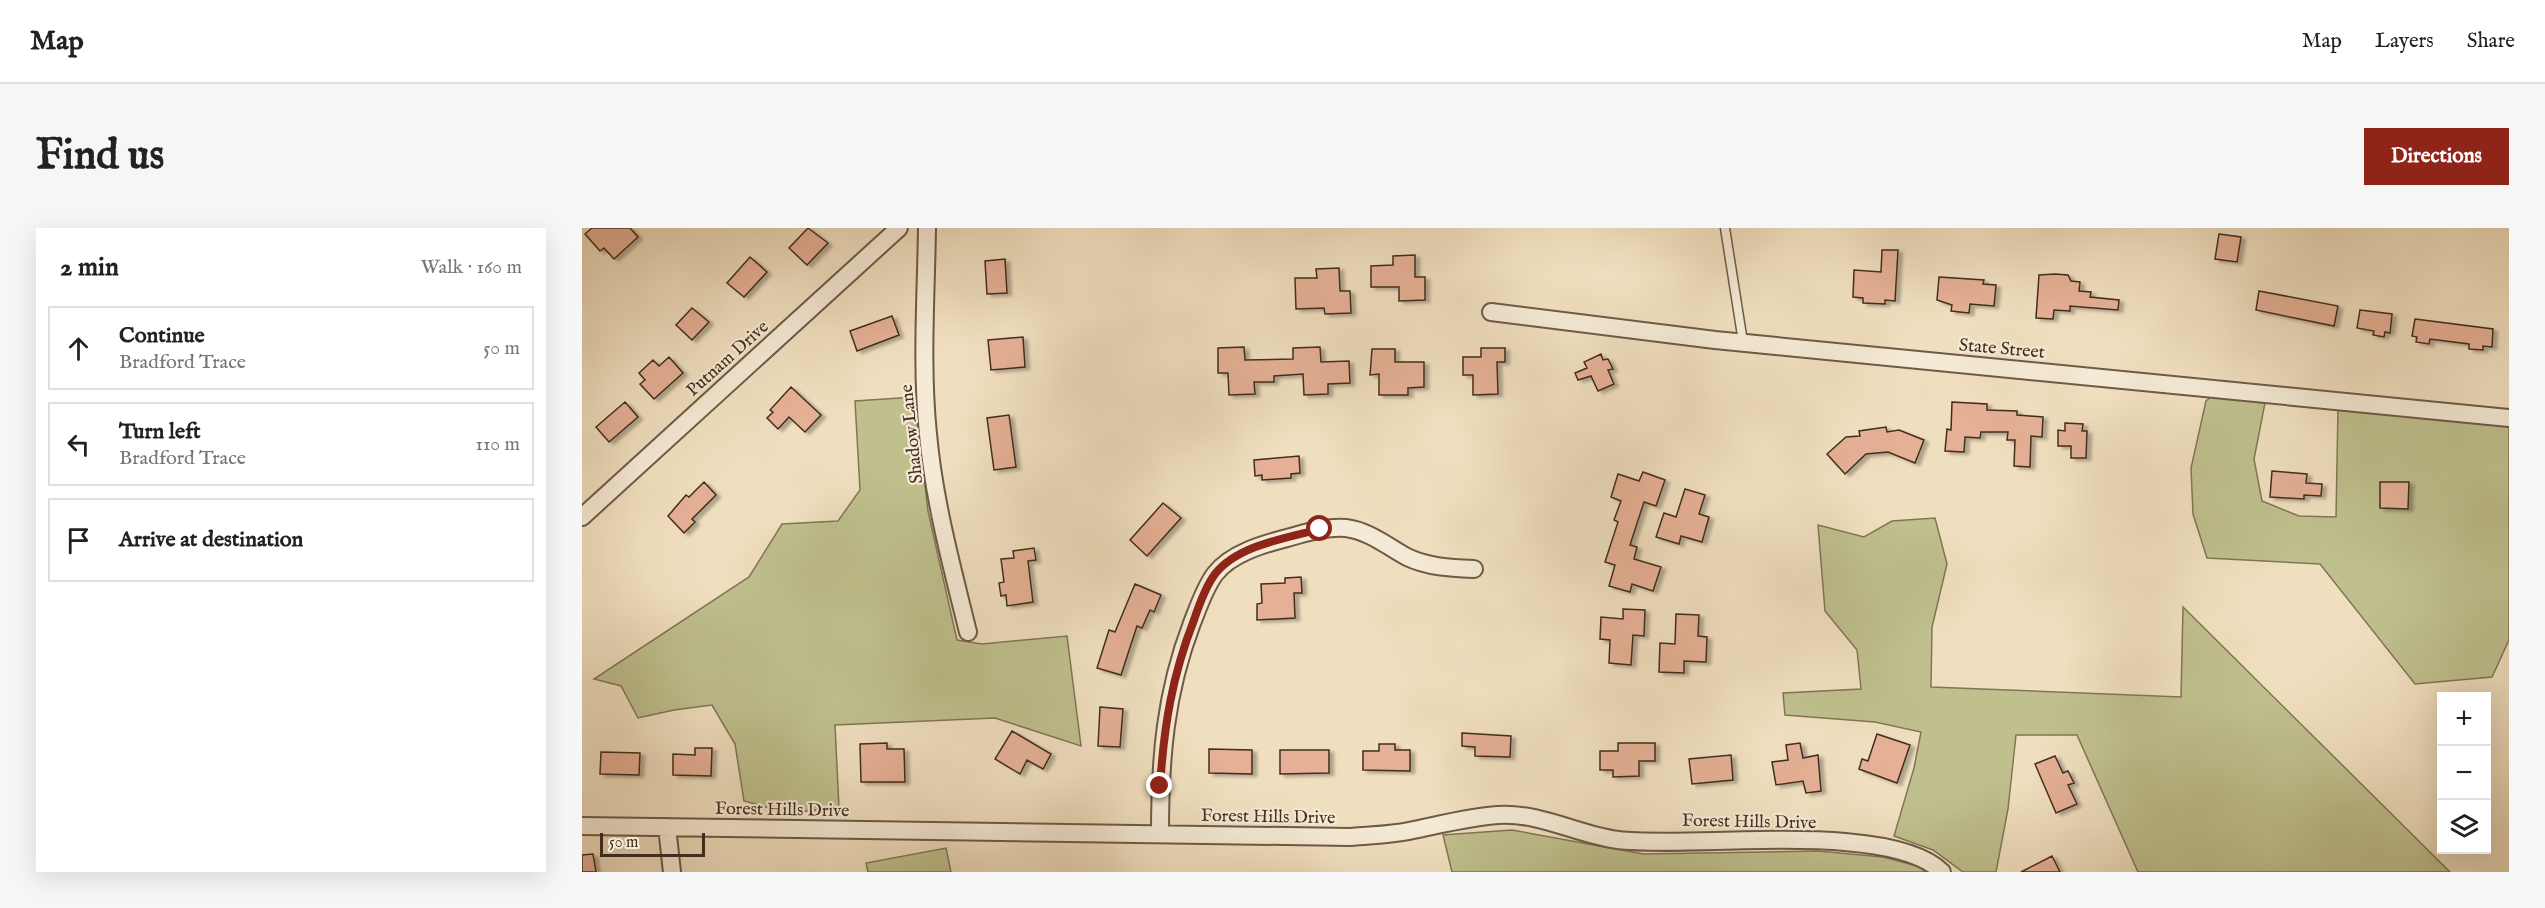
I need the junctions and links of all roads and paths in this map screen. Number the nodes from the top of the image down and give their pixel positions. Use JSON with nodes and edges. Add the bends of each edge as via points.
{"nodes":[{"id":1,"x":899,"y":228,"type":"edge"},
{"id":2,"x":927,"y":228,"type":"edge"},
{"id":3,"x":1725,"y":228,"type":"edge"},
{"id":4,"x":1491,"y":312,"type":"dead end"},
{"id":5,"x":1743,"y":342,"type":"junction"},
{"id":6,"x":2509,"y":418,"type":"edge"},
{"id":7,"x":582,"y":517,"type":"edge"},
{"id":8,"x":1474,"y":569,"type":"dead end"},
{"id":9,"x":968,"y":632,"type":"dead end"},
{"id":10,"x":582,"y":826,"type":"edge"},
{"id":11,"x":667,"y":827,"type":"junction"},
{"id":12,"x":1160,"y":833,"type":"junction"},
{"id":13,"x":672,"y":872,"type":"edge"},
{"id":14,"x":1942,"y":872,"type":"edge"}],
"edges":[{"from":1,"to":7,"type":"street","name":"Putnam Drive"},
{"from":2,"to":9,"type":"street","name":"Shadow Lane","via":[[924,370],[928,435],[943,532]]},
{"from":3,"to":5,"type":"lane"},
{"from":4,"to":5,"type":"street","name":"State Street"},
{"from":5,"to":6,"type":"street","name":"State Street"},
{"from":8,"to":12,"type":"street","via":[[1434,567],[1368,534],[1346,528],[1320,529],[1272,542],[1239,555],[1215,573],[1185,641],[1171,689],[1162,750]]},
{"from":10,"to":11,"type":"street","name":"Forest Hills Drive"},
{"from":11,"to":12,"type":"street","name":"Forest Hills Drive"},
{"from":11,"to":13,"type":"street"},
{"from":12,"to":14,"type":"street","name":"Forest Hills Drive","via":[[1350,837],[1406,832],[1501,815],[1618,840],[1819,841],[1883,847],[1913,854]]}]}
